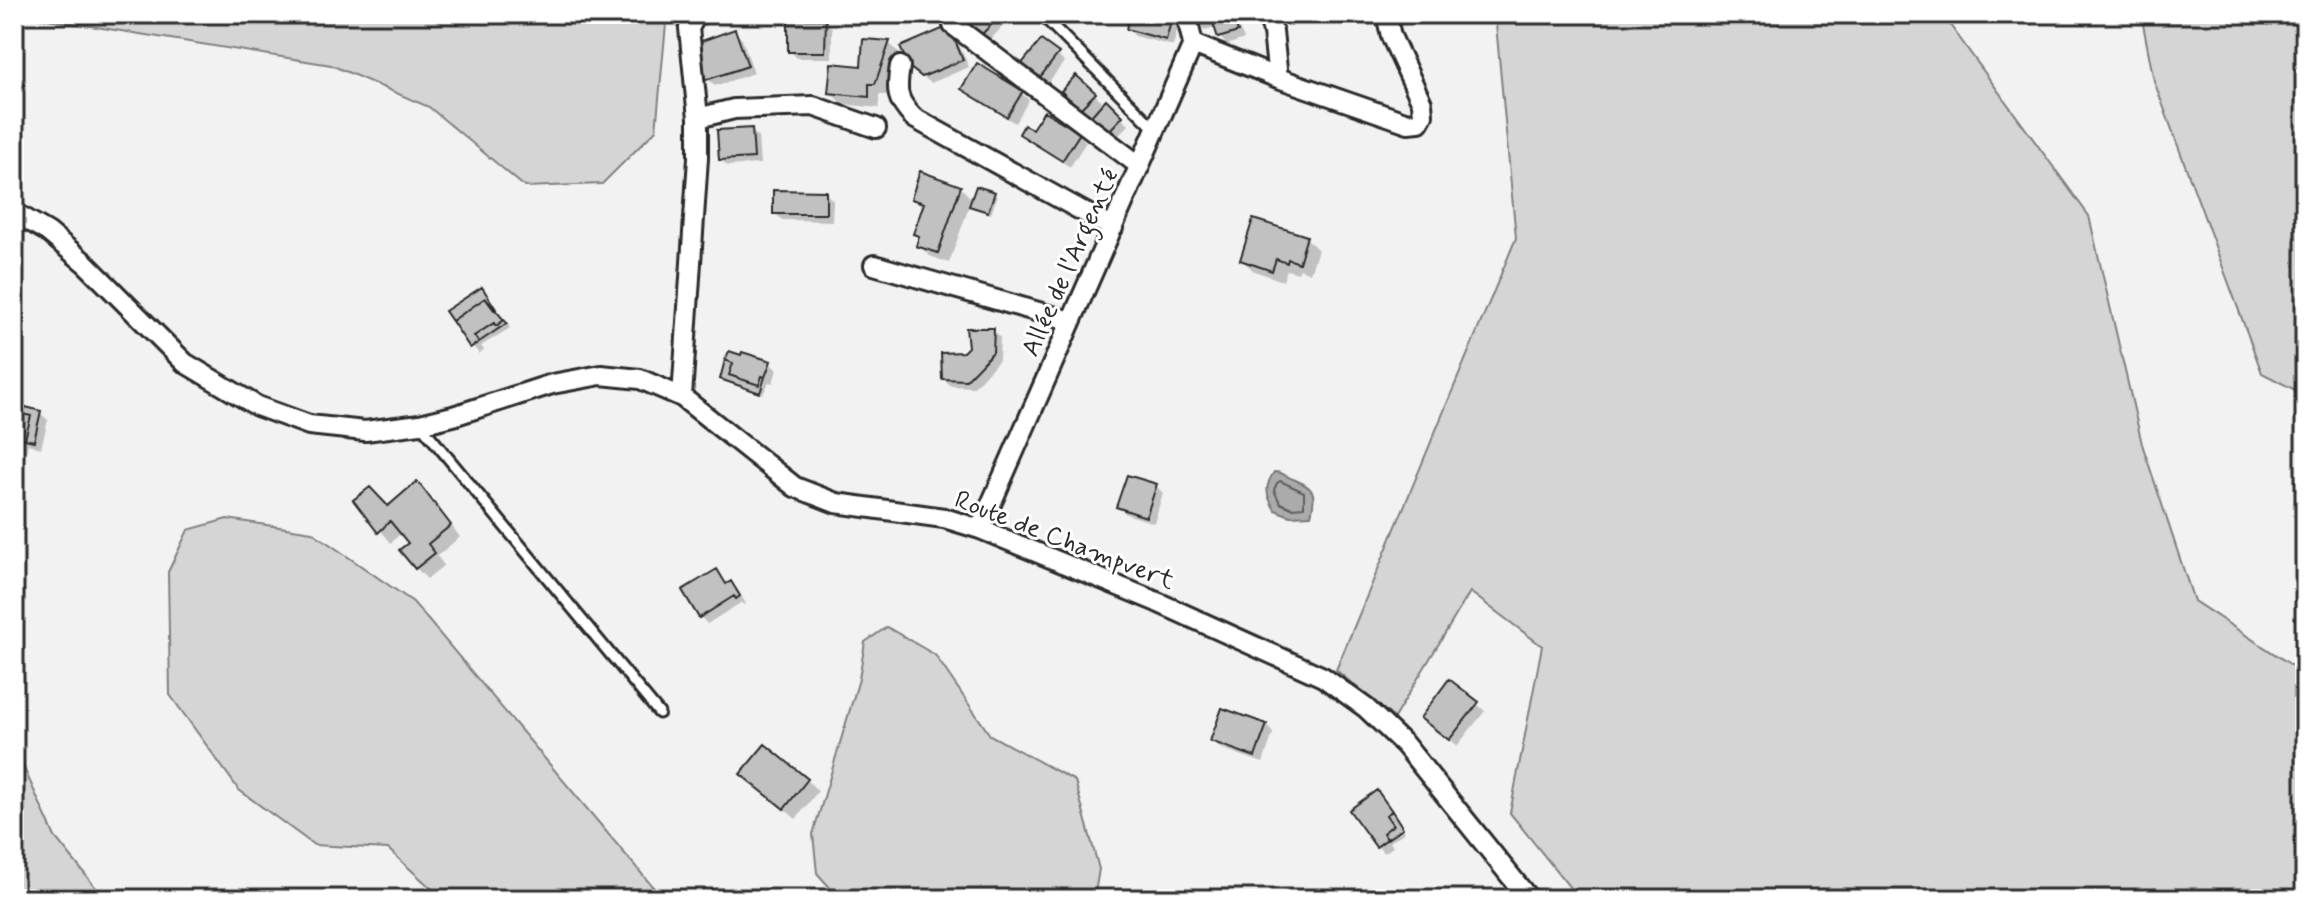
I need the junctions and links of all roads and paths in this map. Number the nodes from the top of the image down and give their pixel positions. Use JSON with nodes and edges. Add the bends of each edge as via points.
{"nodes":[{"id":1,"x":697,"y":14,"type":"edge"},
{"id":2,"x":1041,"y":14,"type":"edge"},
{"id":3,"x":1186,"y":14,"type":"edge"},
{"id":4,"x":1268,"y":14,"type":"edge"},
{"id":5,"x":1386,"y":14,"type":"edge"},
{"id":6,"x":953,"y":25,"type":"dead end"},
{"id":7,"x":1193,"y":44,"type":"junction"},
{"id":8,"x":900,"y":66,"type":"dead end"},
{"id":9,"x":1278,"y":78,"type":"junction"},
{"id":10,"x":698,"y":118,"type":"junction"},
{"id":11,"x":876,"y":128,"type":"dead end"},
{"id":12,"x":1156,"y":130,"type":"junction"},
{"id":13,"x":1140,"y":166,"type":"junction"},
{"id":14,"x":14,"y":212,"type":"edge"},
{"id":15,"x":1113,"y":228,"type":"junction"},
{"id":16,"x":874,"y":265,"type":"dead end"},
{"id":17,"x":1070,"y":321,"type":"junction"},
{"id":18,"x":682,"y":397,"type":"junction"},
{"id":19,"x":420,"y":424,"type":"junction"},
{"id":20,"x":980,"y":529,"type":"junction"},
{"id":21,"x":659,"y":713,"type":"dead end"},
{"id":22,"x":1529,"y":899,"type":"edge"}],
"edges":[{"from":1,"to":10,"type":"street","via":[[689,28]]},
{"from":2,"to":12,"type":"lane"},
{"from":3,"to":7,"type":"street"},
{"from":4,"to":9,"type":"street"},
{"from":5,"to":9,"type":"street","via":[[1422,103],[1419,122],[1408,123]]},
{"from":6,"to":13,"type":"street"},
{"from":7,"to":9,"type":"street"},
{"from":7,"to":12,"type":"street","name":"Allée de l'Argenté"},
{"from":8,"to":15,"type":"street","via":[[896,87],[901,106],[914,118]]},
{"from":10,"to":11,"type":"street","via":[[734,109],[813,106]]},
{"from":10,"to":18,"type":"street"},
{"from":12,"to":13,"type":"street","name":"Allée de l'Argenté"},
{"from":13,"to":15,"type":"street","name":"Allée de l'Argenté"},
{"from":14,"to":19,"type":"street","name":"Route de Champvert","via":[[85,263],[185,363],[257,406],[309,425],[365,431]]},
{"from":15,"to":17,"type":"street","name":"Allée de l'Argenté"},
{"from":16,"to":17,"type":"street"},
{"from":17,"to":20,"type":"street","name":"Allée de l'Argenté"},
{"from":18,"to":19,"type":"street","name":"Route de Champvert","via":[[640,379],[601,375],[552,384]]},
{"from":18,"to":20,"type":"street","name":"Route de Champvert","via":[[795,487],[836,503],[944,518]]},
{"from":19,"to":21,"type":"lane"},
{"from":20,"to":22,"type":"street","name":"Route de Champvert","via":[[1323,677],[1405,745]]}]}
